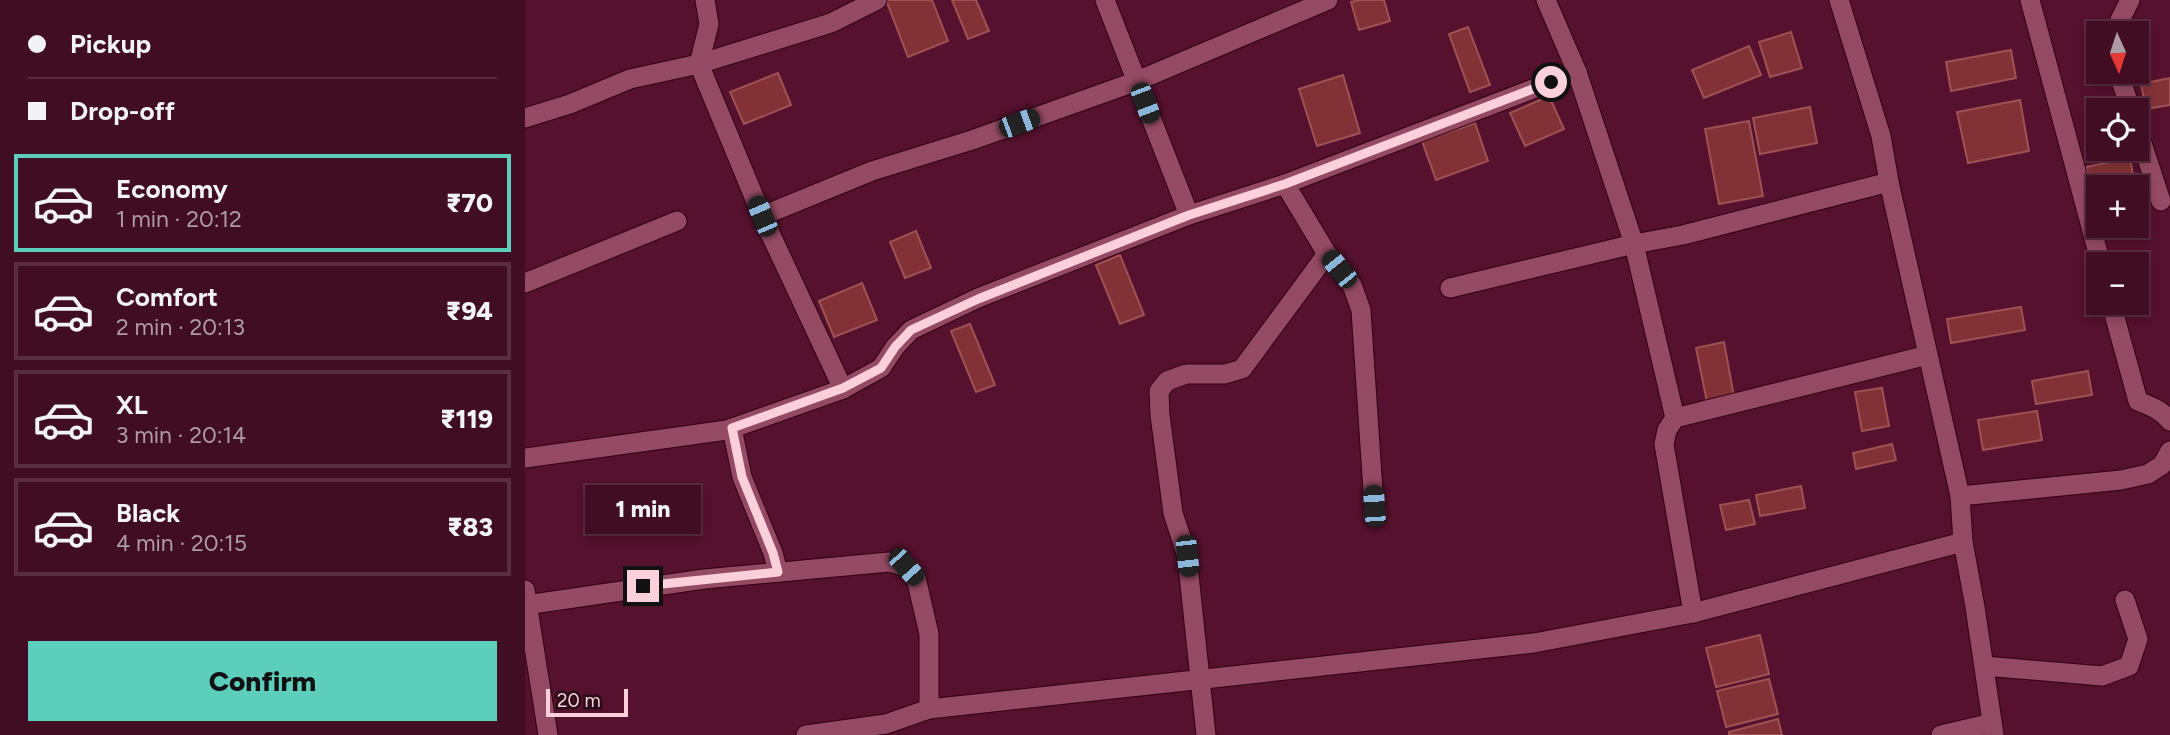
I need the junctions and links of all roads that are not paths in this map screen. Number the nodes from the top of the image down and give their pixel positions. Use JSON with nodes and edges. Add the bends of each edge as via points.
{"nodes":[{"id":1,"x":705,"y":0,"type":"edge"},
{"id":2,"x":877,"y":0,"type":"edge"},
{"id":3,"x":1105,"y":0,"type":"edge"},
{"id":4,"x":1328,"y":0,"type":"edge"},
{"id":5,"x":1546,"y":0,"type":"edge"},
{"id":6,"x":1839,"y":0,"type":"edge"},
{"id":7,"x":2030,"y":0,"type":"edge"},
{"id":8,"x":2130,"y":0,"type":"edge"},
{"id":9,"x":2120,"y":21,"type":"edge"},
{"id":10,"x":699,"y":64,"type":"junction"},
{"id":11,"x":1577,"y":72,"type":"junction"},
{"id":12,"x":1137,"y":81,"type":"junction"},
{"id":13,"x":525,"y":118,"type":"edge"},
{"id":14,"x":2148,"y":161,"type":"edge"},
{"id":15,"x":1889,"y":182,"type":"junction"},
{"id":16,"x":1285,"y":184,"type":"junction"},
{"id":17,"x":2161,"y":201,"type":"dead end"},
{"id":18,"x":1189,"y":215,"type":"junction"},
{"id":19,"x":762,"y":216,"type":"junction"},
{"id":20,"x":677,"y":221,"type":"dead end"},
{"id":21,"x":1634,"y":244,"type":"junction"},
{"id":22,"x":2098,"y":252,"type":"edge"},
{"id":23,"x":1327,"y":254,"type":"junction"},
{"id":24,"x":525,"y":283,"type":"edge"},
{"id":25,"x":1450,"y":288,"type":"dead end"},
{"id":26,"x":2114,"y":315,"type":"edge"},
{"id":27,"x":1927,"y":355,"type":"junction"},
{"id":28,"x":843,"y":388,"type":"junction"},
{"id":29,"x":1675,"y":418,"type":"junction"},
{"id":30,"x":2170,"y":421,"type":"edge"},
{"id":31,"x":732,"y":428,"type":"junction"},
{"id":32,"x":2170,"y":451,"type":"edge"},
{"id":33,"x":525,"y":458,"type":"edge"},
{"id":34,"x":1960,"y":496,"type":"junction"},
{"id":35,"x":1374,"y":506,"type":"dead end"},
{"id":36,"x":1963,"y":542,"type":"junction"},
{"id":37,"x":778,"y":572,"type":"junction"},
{"id":38,"x":526,"y":600,"type":"edge"},
{"id":39,"x":2125,"y":600,"type":"dead end"},
{"id":40,"x":1693,"y":614,"type":"junction"},
{"id":41,"x":1984,"y":666,"type":"junction"},
{"id":42,"x":1200,"y":679,"type":"junction"},
{"id":43,"x":929,"y":709,"type":"junction"},
{"id":44,"x":1993,"y":729,"type":"edge"},
{"id":45,"x":548,"y":735,"type":"edge"},
{"id":46,"x":806,"y":735,"type":"edge"},
{"id":47,"x":1206,"y":735,"type":"edge"},
{"id":48,"x":1941,"y":735,"type":"edge"}],
"edges":[{"from":1,"to":10,"type":"street","via":[[709,24]]},
{"from":2,"to":10,"type":"street","via":[[831,23]]},
{"from":3,"to":12,"type":"street"},
{"from":4,"to":12,"type":"street"},
{"from":5,"to":11,"type":"street"},
{"from":6,"to":15,"type":"street","via":[[1881,136]]},
{"from":7,"to":22,"type":"street"},
{"from":8,"to":9,"type":"street"},
{"from":10,"to":13,"type":"street","via":[[630,79]]},
{"from":10,"to":19,"type":"street"},
{"from":11,"to":16,"type":"street"},
{"from":11,"to":21,"type":"street"},
{"from":12,"to":18,"type":"street"},
{"from":12,"to":19,"type":"street","via":[[872,171]]},
{"from":14,"to":17,"type":"street"},
{"from":15,"to":21,"type":"street"},
{"from":15,"to":27,"type":"street"},
{"from":16,"to":18,"type":"street"},
{"from":16,"to":23,"type":"street"},
{"from":18,"to":28,"type":"street","via":[[911,330],[881,368]]},
{"from":19,"to":28,"type":"street"},
{"from":20,"to":24,"type":"street"},
{"from":21,"to":25,"type":"street"},
{"from":21,"to":29,"type":"street"},
{"from":23,"to":35,"type":"street","via":[[1352,285],[1361,310]]},
{"from":23,"to":42,"type":"street","via":[[1242,369],[1186,374],[1167,381],[1159,391],[1173,513],[1187,556]]},
{"from":26,"to":30,"type":"street","via":[[2138,401]]},
{"from":27,"to":29,"type":"street"},
{"from":27,"to":34,"type":"street"},
{"from":28,"to":31,"type":"street"},
{"from":29,"to":40,"type":"street","via":[[1664,444]]},
{"from":31,"to":33,"type":"street"},
{"from":31,"to":37,"type":"street","via":[[742,477]]},
{"from":32,"to":34,"type":"street","via":[[2162,465],[2148,474],[2122,480]]},
{"from":34,"to":36,"type":"street"},
{"from":36,"to":40,"type":"street"},
{"from":36,"to":41,"type":"street"},
{"from":37,"to":38,"type":"street"},
{"from":37,"to":43,"type":"street","via":[[889,562],[906,567],[916,578],[929,634]]},
{"from":38,"to":45,"type":"street"},
{"from":39,"to":41,"type":"street","via":[[2138,639],[2129,666],[2102,676]]},
{"from":40,"to":42,"type":"street","via":[[1534,643]]},
{"from":41,"to":44,"type":"street"},
{"from":42,"to":43,"type":"street"},
{"from":42,"to":47,"type":"street"},
{"from":43,"to":46,"type":"street","via":[[886,724]]},
{"from":44,"to":48,"type":"street"}]}
